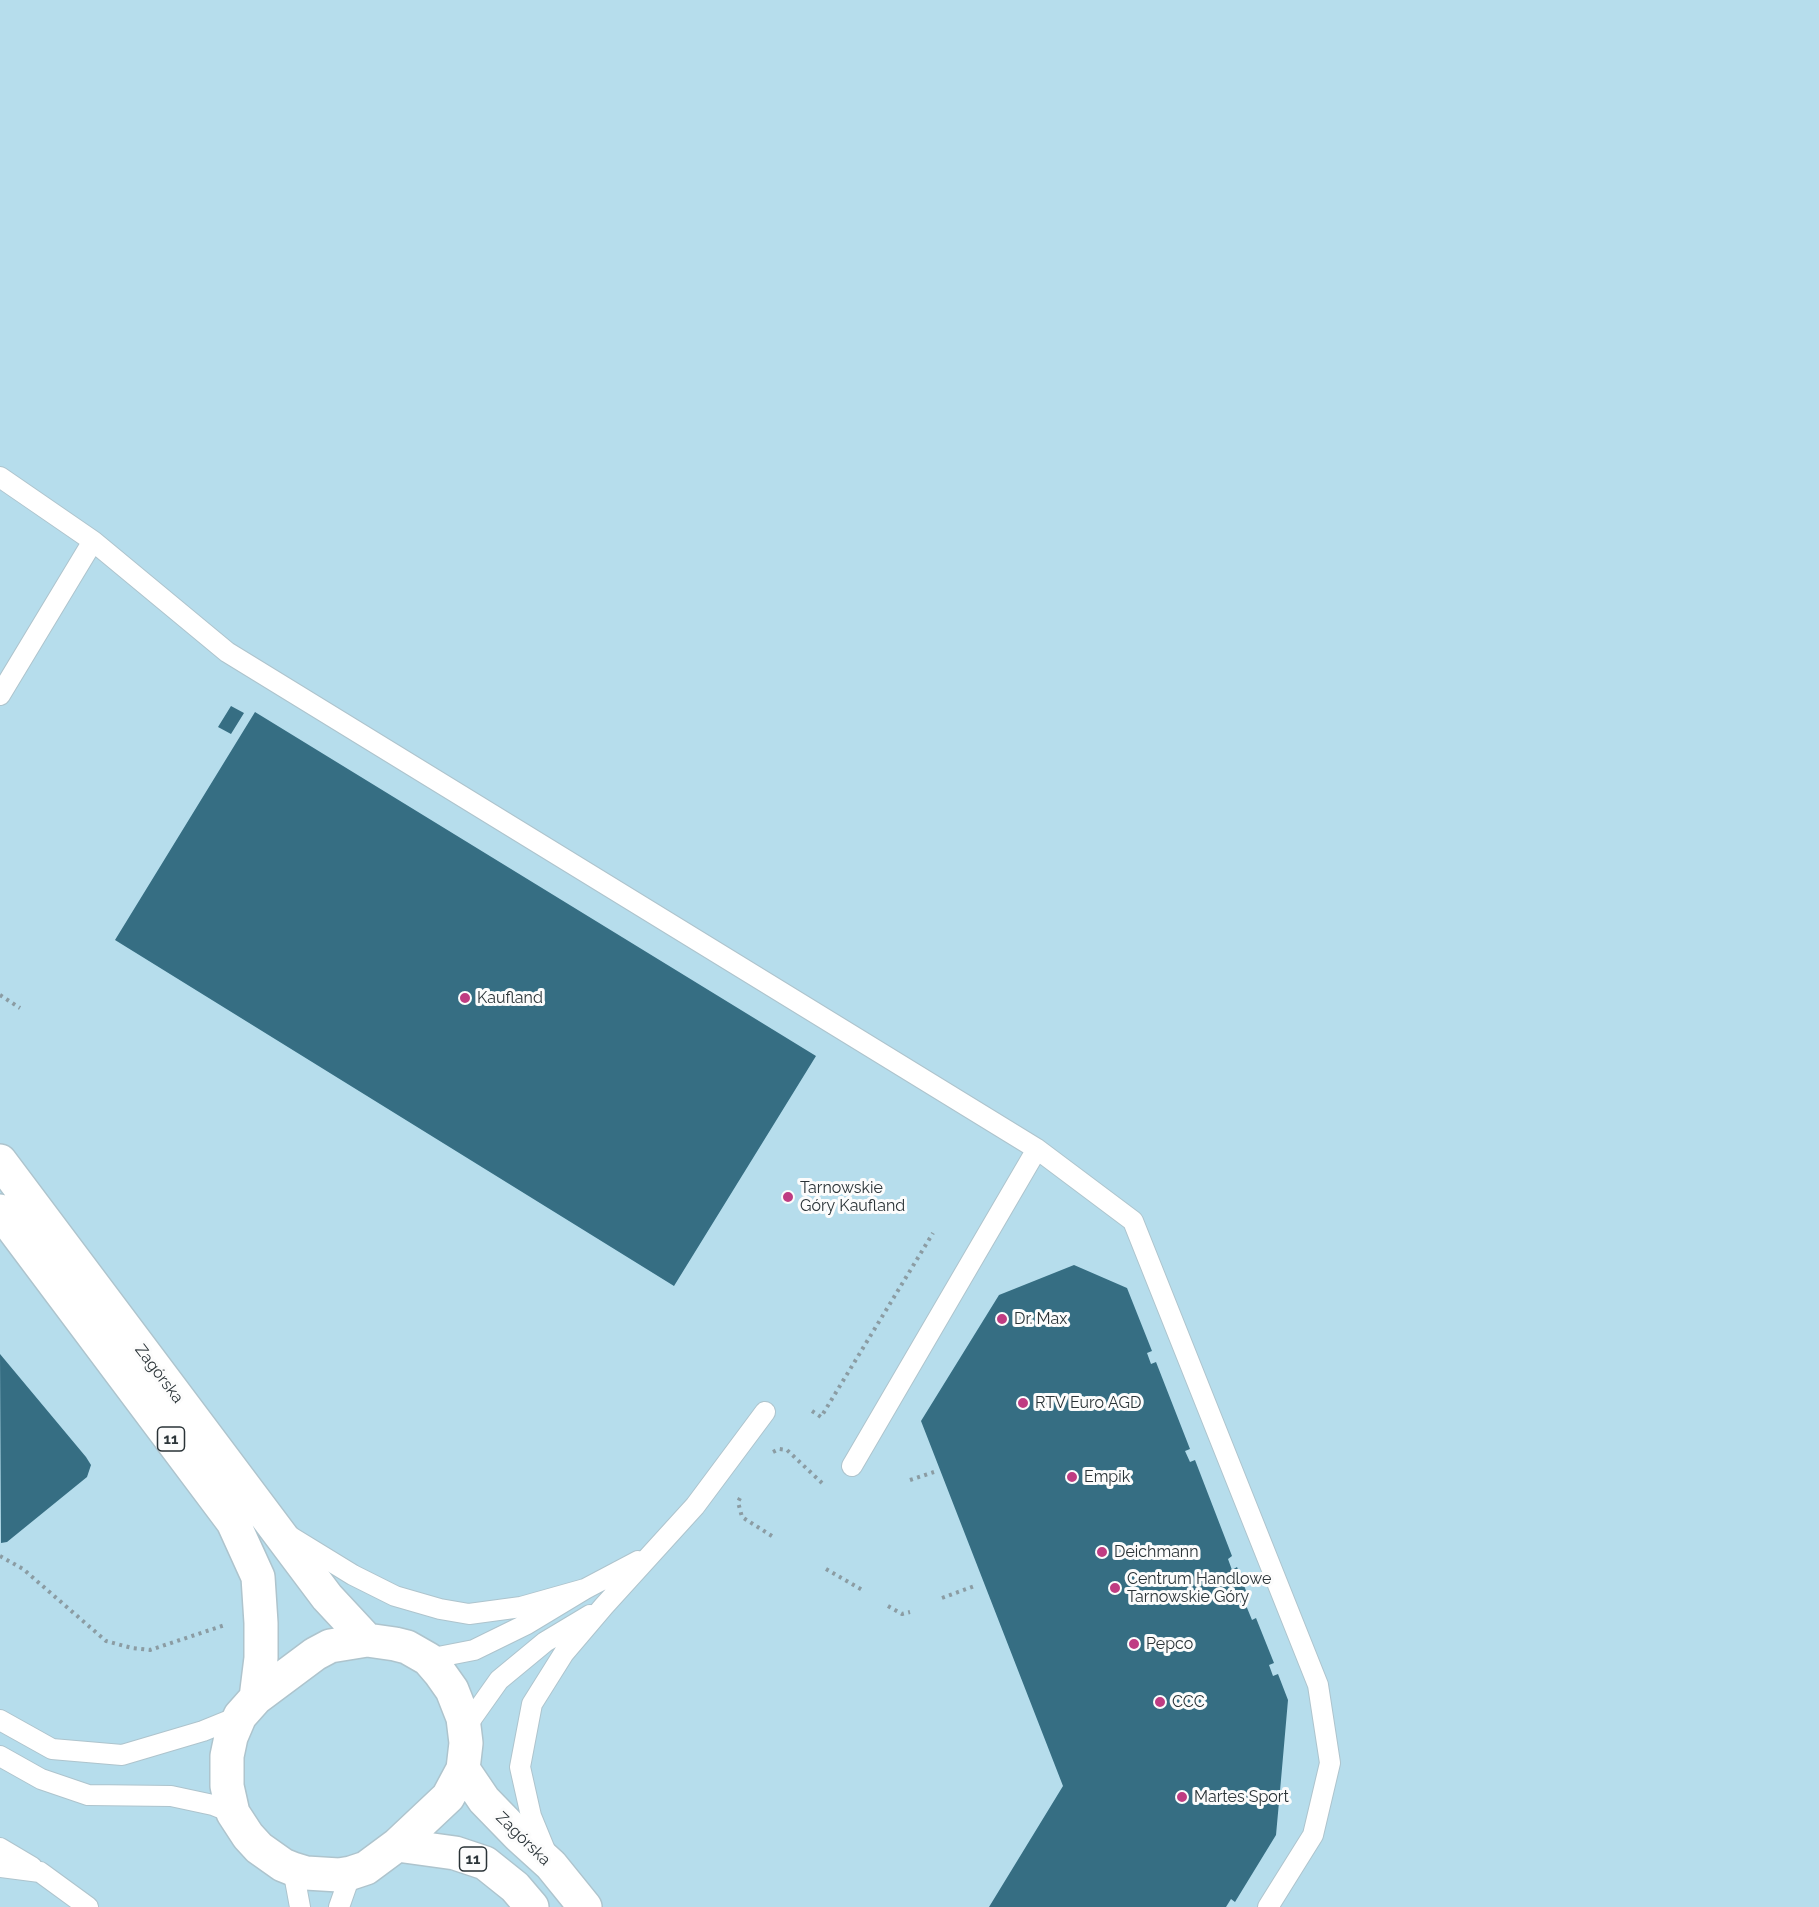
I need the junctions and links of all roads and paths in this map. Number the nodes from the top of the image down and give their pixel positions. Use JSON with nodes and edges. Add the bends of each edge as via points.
{"nodes":[{"id":1,"x":0,"y":477,"type":"edge"},
{"id":2,"x":93,"y":541,"type":"junction"},
{"id":3,"x":0,"y":695,"type":"edge"},
{"id":4,"x":0,"y":995,"type":"edge"},
{"id":5,"x":20,"y":1008,"type":"dead end"},
{"id":6,"x":1037,"y":1149,"type":"junction"},
{"id":7,"x":0,"y":1161,"type":"edge"},
{"id":8,"x":0,"y":1211,"type":"edge"},
{"id":9,"x":933,"y":1233,"type":"dead end"},
{"id":10,"x":765,"y":1412,"type":"dead end"},
{"id":11,"x":812,"y":1412,"type":"dead end"},
{"id":12,"x":765,"y":1456,"type":"dead end"},
{"id":13,"x":852,"y":1466,"type":"dead end"},
{"id":14,"x":934,"y":1472,"type":"dead end"},
{"id":15,"x":910,"y":1480,"type":"dead end"},
{"id":16,"x":822,"y":1483,"type":"dead end"},
{"id":17,"x":743,"y":1493,"type":"dead end"},
{"id":18,"x":274,"y":1527,"type":"junction"},
{"id":19,"x":775,"y":1538,"type":"dead end"},
{"id":20,"x":652,"y":1554,"type":"junction"},
{"id":21,"x":0,"y":1557,"type":"edge"},
{"id":22,"x":826,"y":1569,"type":"dead end"},
{"id":23,"x":977,"y":1586,"type":"dead end"},
{"id":24,"x":585,"y":1589,"type":"junction"},
{"id":25,"x":864,"y":1591,"type":"dead end"},
{"id":26,"x":942,"y":1598,"type":"dead end"},
{"id":27,"x":604,"y":1606,"type":"junction"},
{"id":28,"x":888,"y":1606,"type":"dead end"},
{"id":29,"x":910,"y":1612,"type":"dead end"},
{"id":30,"x":231,"y":1624,"type":"dead end"},
{"id":31,"x":367,"y":1640,"type":"junction"},
{"id":32,"x":428,"y":1659,"type":"junction"},
{"id":33,"x":248,"y":1707,"type":"junction"},
{"id":34,"x":0,"y":1720,"type":"edge"},
{"id":35,"x":465,"y":1728,"type":"junction"},
{"id":36,"x":0,"y":1756,"type":"edge"},
{"id":37,"x":463,"y":1769,"type":"junction"},
{"id":38,"x":233,"y":1813,"type":"junction"},
{"id":39,"x":397,"y":1845,"type":"junction"},
{"id":40,"x":0,"y":1848,"type":"edge"},
{"id":41,"x":551,"y":1866,"type":"junction"},
{"id":42,"x":0,"y":1867,"type":"edge"},
{"id":43,"x":294,"y":1869,"type":"junction"},
{"id":44,"x":40,"y":1872,"type":"junction"},
{"id":45,"x":351,"y":1874,"type":"junction"},
{"id":46,"x":88,"y":1907,"type":"edge"},
{"id":47,"x":300,"y":1907,"type":"edge"},
{"id":48,"x":339,"y":1907,"type":"edge"},
{"id":49,"x":532,"y":1907,"type":"edge"},
{"id":50,"x":585,"y":1907,"type":"edge"},
{"id":51,"x":1268,"y":1907,"type":"edge"}],
"edges":[{"from":1,"to":2,"type":"lane"},
{"from":2,"to":3,"type":"lane"},
{"from":2,"to":6,"type":"lane","via":[[227,652]]},
{"from":4,"to":5,"type":"path"},
{"from":6,"to":13,"type":"lane"},
{"from":6,"to":51,"type":"lane","via":[[1133,1221],[1318,1684],[1330,1763],[1313,1835]]},
{"from":7,"to":18,"type":"highway","name":"Zagórska","number":"11"},
{"from":8,"to":33,"type":"highway","name":"Zagórska","number":"11","via":[[233,1522],[258,1577],[261,1659]]},
{"from":9,"to":11,"type":"path","via":[[821,1417]]},
{"from":10,"to":20,"type":"lane","via":[[695,1506]]},
{"from":12,"to":16,"type":"path","via":[[778,1449],[787,1450]]},
{"from":14,"to":15,"type":"path"},
{"from":17,"to":19,"type":"path","via":[[738,1502],[741,1517]]},
{"from":18,"to":24,"type":"lane","via":[[395,1596],[440,1610],[469,1614],[520,1607]]},
{"from":18,"to":31,"type":"highway","name":"Zagórska","number":"11","via":[[327,1598]]},
{"from":20,"to":24,"type":"lane"},
{"from":20,"to":27,"type":"lane"},
{"from":21,"to":30,"type":"path","via":[[22,1569],[106,1641],[150,1650]]},
{"from":22,"to":25,"type":"path"},
{"from":23,"to":26,"type":"path"},
{"from":24,"to":32,"type":"lane","via":[[474,1650]]},
{"from":27,"to":35,"type":"lane","via":[[545,1642],[500,1680]]},
{"from":27,"to":41,"type":"lane","via":[[564,1653],[532,1704],[520,1767],[531,1816]]},
{"from":28,"to":29,"type":"path","via":[[902,1614]]},
{"from":31,"to":32,"type":"highway","via":[[401,1645]]},
{"from":31,"to":33,"type":"highway","via":[[330,1646],[315,1654]]},
{"from":32,"to":35,"type":"highway","via":[[452,1690]]},
{"from":33,"to":34,"type":"lane","via":[[203,1731],[122,1755],[52,1749]]},
{"from":33,"to":38,"type":"highway","name":"Zagórska","via":[[231,1737],[227,1756],[226,1786]]},
{"from":35,"to":37,"type":"highway"},
{"from":36,"to":38,"type":"lane","via":[[41,1779],[88,1795],[171,1796]]},
{"from":37,"to":39,"type":"highway","via":[[448,1797]]},
{"from":37,"to":41,"type":"highway","name":"Zagórska","via":[[484,1800]]},
{"from":38,"to":43,"type":"highway","via":[[260,1848]]},
{"from":39,"to":45,"type":"highway"},
{"from":39,"to":49,"type":"highway","number":"11","via":[[455,1852],[485,1863]]},
{"from":40,"to":44,"type":"lane"},
{"from":41,"to":50,"type":"highway","name":"Zagórska"},
{"from":42,"to":44,"type":"lane"},
{"from":43,"to":45,"type":"highway","via":[[326,1875]]},
{"from":43,"to":47,"type":"lane"},
{"from":44,"to":46,"type":"lane"},
{"from":45,"to":48,"type":"lane"}]}
